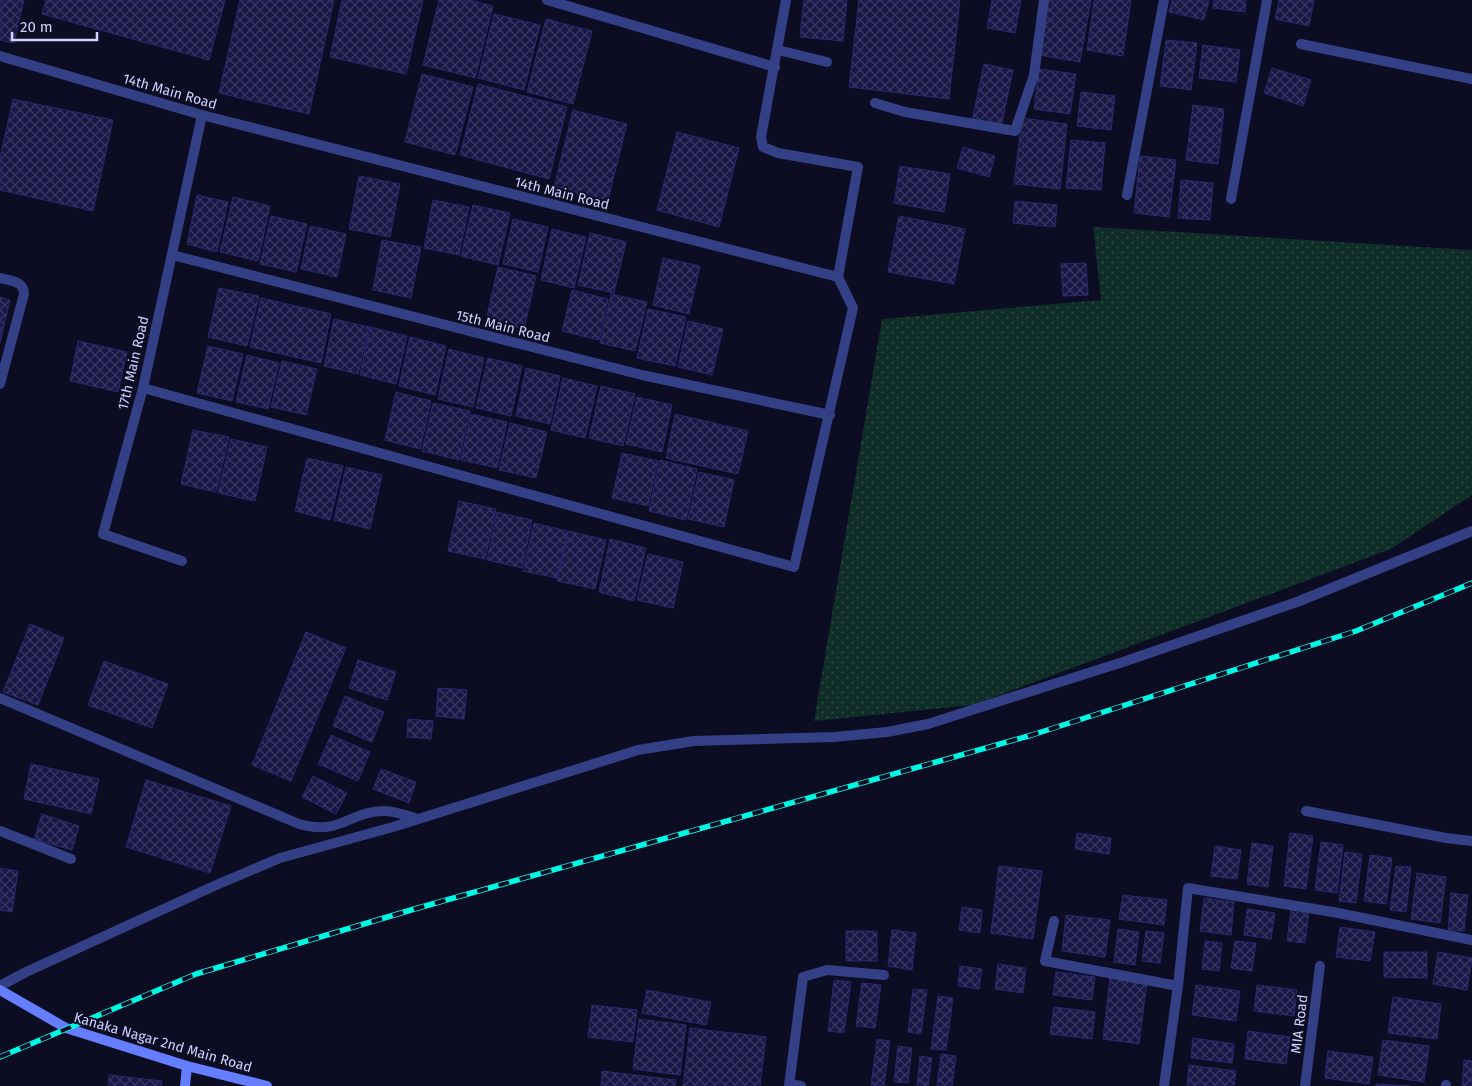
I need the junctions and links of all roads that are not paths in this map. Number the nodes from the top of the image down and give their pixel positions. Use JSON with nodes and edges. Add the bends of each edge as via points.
{"nodes":[{"id":1,"x":547,"y":0,"type":"edge"},
{"id":2,"x":786,"y":0,"type":"edge"},
{"id":3,"x":1044,"y":0,"type":"edge"},
{"id":4,"x":1164,"y":0,"type":"edge"},
{"id":5,"x":1267,"y":0,"type":"edge"},
{"id":6,"x":1301,"y":44,"type":"dead end"},
{"id":7,"x":778,"y":50,"type":"junction"},
{"id":8,"x":0,"y":56,"type":"edge"},
{"id":9,"x":827,"y":62,"type":"dead end"},
{"id":10,"x":775,"y":67,"type":"junction"},
{"id":11,"x":1472,"y":79,"type":"edge"},
{"id":12,"x":875,"y":104,"type":"dead end"},
{"id":13,"x":202,"y":115,"type":"junction"},
{"id":14,"x":1127,"y":195,"type":"dead end"},
{"id":15,"x":1231,"y":199,"type":"dead end"},
{"id":16,"x":172,"y":255,"type":"junction"},
{"id":17,"x":838,"y":277,"type":"junction"},
{"id":18,"x":0,"y":278,"type":"edge"},
{"id":19,"x":0,"y":384,"type":"edge"},
{"id":20,"x":143,"y":388,"type":"junction"},
{"id":21,"x":830,"y":415,"type":"junction"},
{"id":22,"x":1472,"y":531,"type":"edge"},
{"id":23,"x":182,"y":561,"type":"dead end"},
{"id":24,"x":0,"y":698,"type":"edge"},
{"id":25,"x":1306,"y":811,"type":"dead end"},
{"id":26,"x":414,"y":818,"type":"junction"},
{"id":27,"x":0,"y":831,"type":"edge"},
{"id":28,"x":1472,"y":841,"type":"edge"},
{"id":29,"x":71,"y":859,"type":"dead end"},
{"id":30,"x":1054,"y":920,"type":"dead end"},
{"id":31,"x":1472,"y":940,"type":"edge"},
{"id":32,"x":1320,"y":966,"type":"dead end"},
{"id":33,"x":884,"y":975,"type":"dead end"},
{"id":34,"x":0,"y":986,"type":"edge"},
{"id":35,"x":1178,"y":986,"type":"junction"},
{"id":36,"x":0,"y":990,"type":"edge"},
{"id":37,"x":187,"y":1066,"type":"junction"},
{"id":38,"x":789,"y":1085,"type":"edge"},
{"id":39,"x":185,"y":1086,"type":"edge"},
{"id":40,"x":267,"y":1086,"type":"edge"},
{"id":41,"x":801,"y":1086,"type":"edge"},
{"id":42,"x":1164,"y":1086,"type":"edge"},
{"id":43,"x":1305,"y":1086,"type":"edge"}],
"edges":[{"from":1,"to":10,"type":"street"},
{"from":2,"to":7,"type":"street"},
{"from":3,"to":12,"type":"street","via":[[1034,75],[1015,131]]},
{"from":4,"to":14,"type":"street"},
{"from":5,"to":15,"type":"street"},
{"from":6,"to":11,"type":"street"},
{"from":7,"to":9,"type":"street"},
{"from":7,"to":10,"type":"street"},
{"from":8,"to":13,"type":"street","name":"14th Main Road"},
{"from":10,"to":17,"type":"street","via":[[763,119],[761,137],[764,147],[778,153],[858,167]]},
{"from":13,"to":16,"type":"street","name":"17th Main Road"},
{"from":13,"to":17,"type":"street","name":"14th Main Road"},
{"from":16,"to":20,"type":"street","name":"17th Main Road"},
{"from":16,"to":21,"type":"street","name":"15th Main Road","via":[[642,375]]},
{"from":17,"to":21,"type":"street","via":[[853,308]]},
{"from":18,"to":19,"type":"street","via":[[20,283],[24,289]]},
{"from":20,"to":21,"type":"street","via":[[794,567]]},
{"from":20,"to":23,"type":"street","name":"17th Main Road","via":[[103,534]]},
{"from":22,"to":26,"type":"street","via":[[1297,602],[928,724],[834,737],[694,741],[638,750]]},
{"from":24,"to":26,"type":"street","via":[[299,824],[320,829],[384,811]]},
{"from":25,"to":28,"type":"street"},
{"from":26,"to":34,"type":"street","via":[[393,827],[280,858]]},
{"from":27,"to":29,"type":"street"},
{"from":30,"to":35,"type":"street","via":[[1044,961]]},
{"from":31,"to":35,"type":"street","via":[[1333,912],[1188,888]]},
{"from":32,"to":43,"type":"street","name":"MIA Road"},
{"from":33,"to":38,"type":"street","via":[[827,970],[803,977]]},
{"from":35,"to":42,"type":"street"},
{"from":36,"to":37,"type":"main road","name":"Kanaka Nagar 2nd Main Road","via":[[66,1028]]},
{"from":37,"to":39,"type":"main road"},
{"from":37,"to":40,"type":"main road","name":"Kanaka Nagar 2nd Main Road"},
{"from":38,"to":41,"type":"street"}]}
